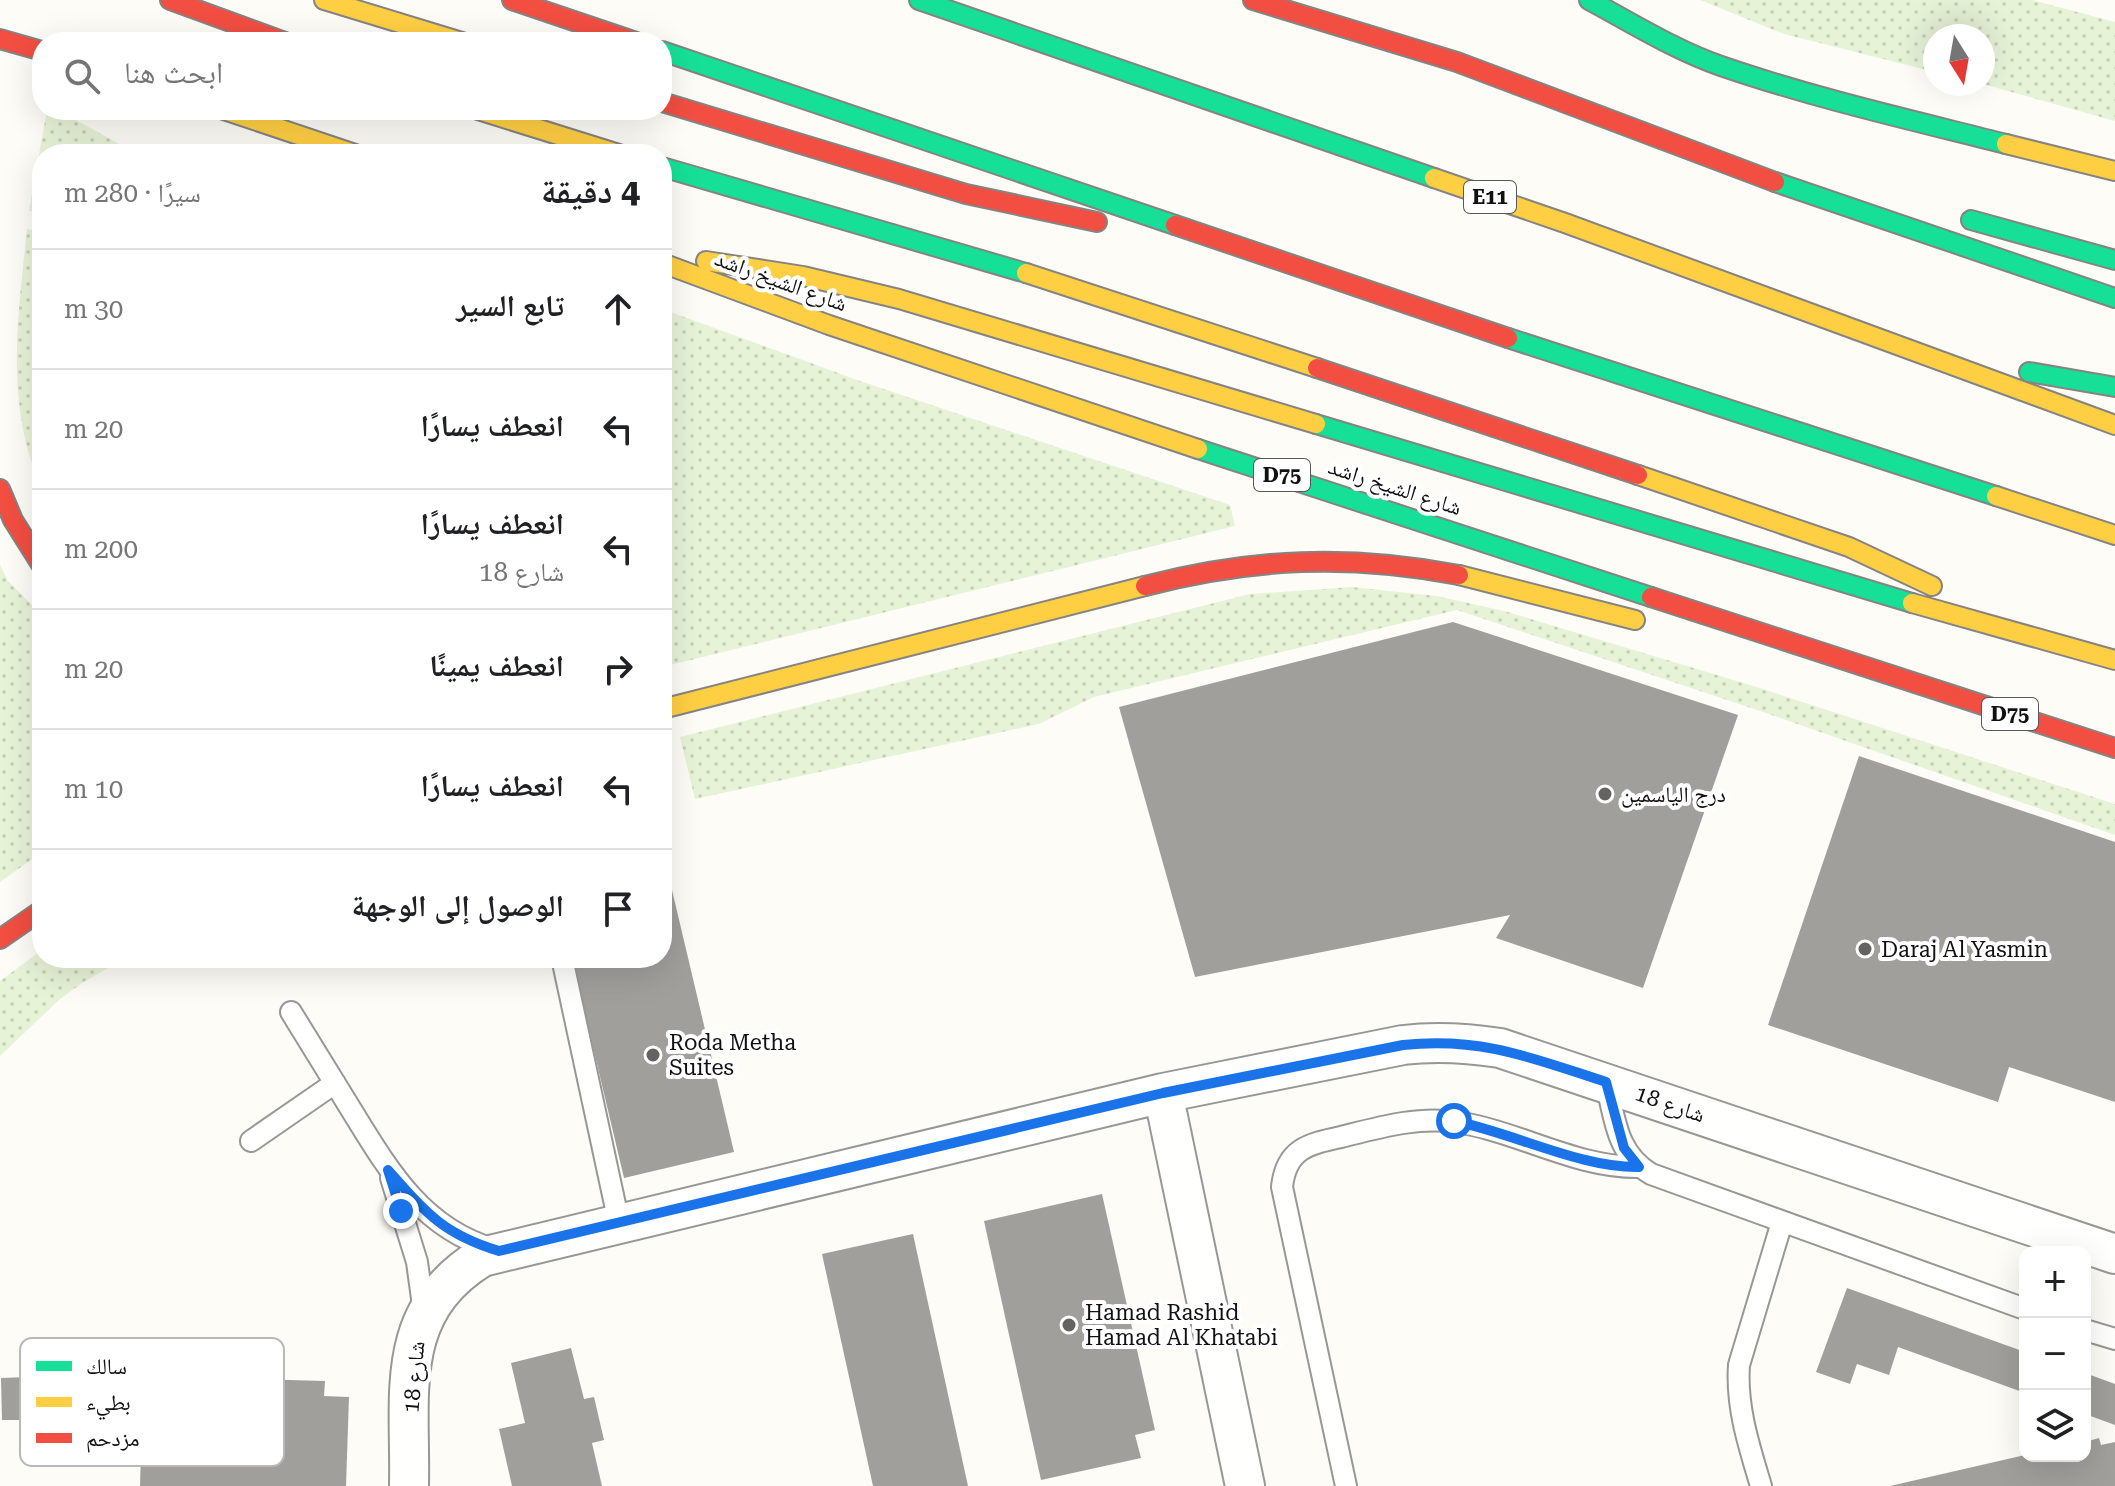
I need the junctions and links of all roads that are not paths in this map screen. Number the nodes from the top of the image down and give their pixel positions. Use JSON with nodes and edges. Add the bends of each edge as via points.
{"nodes":[{"id":1,"x":170,"y":0,"type":"edge"},
{"id":2,"x":324,"y":0,"type":"edge"},
{"id":3,"x":512,"y":0,"type":"edge"},
{"id":4,"x":919,"y":0,"type":"edge"},
{"id":5,"x":1253,"y":0,"type":"edge"},
{"id":6,"x":1589,"y":0,"type":"edge"},
{"id":7,"x":258,"y":32,"type":"edge"},
{"id":8,"x":429,"y":32,"type":"edge"},
{"id":9,"x":606,"y":32,"type":"edge"},
{"id":10,"x":0,"y":39,"type":"edge"},
{"id":11,"x":32,"y":48,"type":"edge"},
{"id":12,"x":672,"y":54,"type":"edge"},
{"id":13,"x":1559,"y":99,"type":"junction"},
{"id":14,"x":672,"y":105,"type":"edge"},
{"id":15,"x":252,"y":120,"type":"edge"},
{"id":16,"x":254,"y":120,"type":"edge"},
{"id":17,"x":510,"y":120,"type":"edge"},
{"id":18,"x":280,"y":144,"type":"edge"},
{"id":19,"x":325,"y":144,"type":"edge"},
{"id":20,"x":587,"y":144,"type":"edge"},
{"id":21,"x":1726,"y":144,"type":"dead end"},
{"id":22,"x":2079,"y":164,"type":"junction"},
{"id":23,"x":672,"y":170,"type":"edge"},
{"id":24,"x":2115,"y":171,"type":"edge"},
{"id":25,"x":2115,"y":178,"type":"edge"},
{"id":26,"x":1958,"y":216,"type":"dead end"},
{"id":27,"x":1214,"y":238,"type":"junction"},
{"id":28,"x":2115,"y":260,"type":"edge"},
{"id":29,"x":672,"y":261,"type":"edge"},
{"id":30,"x":672,"y":264,"type":"edge"},
{"id":31,"x":2115,"y":298,"type":"edge"},
{"id":32,"x":1935,"y":358,"type":"junction"},
{"id":33,"x":2115,"y":387,"type":"edge"},
{"id":34,"x":2115,"y":425,"type":"edge"},
{"id":35,"x":0,"y":489,"type":"edge"},
{"id":36,"x":2115,"y":535,"type":"edge"},
{"id":37,"x":32,"y":550,"type":"edge"},
{"id":38,"x":1647,"y":623,"type":"dead end"},
{"id":39,"x":2010,"y":632,"type":"junction"},
{"id":40,"x":1759,"y":652,"type":"dead end"},
{"id":41,"x":2115,"y":660,"type":"edge"},
{"id":42,"x":1905,"y":679,"type":"junction"},
{"id":43,"x":672,"y":706,"type":"edge"},
{"id":44,"x":2115,"y":748,"type":"edge"},
{"id":45,"x":32,"y":917,"type":"edge"},
{"id":46,"x":0,"y":939,"type":"edge"},
{"id":47,"x":564,"y":968,"type":"edge"},
{"id":48,"x":291,"y":1012,"type":"dead end"},
{"id":49,"x":1606,"y":1082,"type":"junction"},
{"id":50,"x":335,"y":1083,"type":"junction"},
{"id":51,"x":1163,"y":1093,"type":"junction"},
{"id":52,"x":251,"y":1141,"type":"dead end"},
{"id":53,"x":1639,"y":1167,"type":"junction"},
{"id":54,"x":388,"y":1170,"type":"junction"},
{"id":55,"x":1782,"y":1222,"type":"junction"},
{"id":56,"x":619,"y":1223,"type":"junction"},
{"id":57,"x":499,"y":1251,"type":"junction"},
{"id":58,"x":2115,"y":1254,"type":"edge"},
{"id":59,"x":2019,"y":1307,"type":"edge"},
{"id":60,"x":424,"y":1315,"type":"junction"},
{"id":61,"x":2091,"y":1332,"type":"edge"},
{"id":62,"x":2115,"y":1339,"type":"edge"},
{"id":63,"x":409,"y":1486,"type":"edge"},
{"id":64,"x":1245,"y":1486,"type":"edge"},
{"id":65,"x":1346,"y":1486,"type":"edge"},
{"id":66,"x":1761,"y":1486,"type":"edge"}],
"edges":[{"from":1,"to":7,"type":"highway"},
{"from":2,"to":8,"type":"highway"},
{"from":3,"to":9,"type":"highway"},
{"from":4,"to":32,"type":"highway","number":"E11","via":[[1565,223]]},
{"from":5,"to":13,"type":"highway"},
{"from":6,"to":22,"type":"highway","via":[[1719,65]]},
{"from":10,"to":11,"type":"highway"},
{"from":12,"to":27,"type":"highway"},
{"from":13,"to":21,"type":"highway"},
{"from":13,"to":31,"type":"highway","via":[[1772,181]]},
{"from":14,"to":27,"type":"highway","via":[[966,194],[1090,221]]},
{"from":15,"to":18,"type":"highway"},
{"from":16,"to":19,"type":"highway"},
{"from":17,"to":20,"type":"highway"},
{"from":22,"to":24,"type":"highway"},
{"from":22,"to":25,"type":"highway"},
{"from":23,"to":39,"type":"highway","via":[[1059,283],[1793,526],[1905,572]]},
{"from":26,"to":28,"type":"highway"},
{"from":27,"to":36,"type":"highway"},
{"from":29,"to":39,"type":"highway","via":[[773,270],[899,299]]},
{"from":30,"to":42,"type":"highway","name":"شارع الشيخ راشد","number":"D75","via":[[1019,391]]},
{"from":32,"to":33,"type":"highway"},
{"from":32,"to":34,"type":"highway","number":"E11"},
{"from":35,"to":37,"type":"highway"},
{"from":38,"to":43,"type":"highway","via":[[1502,584],[1402,565],[1344,560],[1266,563],[1158,583]]},
{"from":39,"to":41,"type":"highway"},
{"from":40,"to":42,"type":"highway"},
{"from":42,"to":44,"type":"highway","name":"شارع الشيخ راشد","number":"D75"},
{"from":45,"to":46,"type":"highway"},
{"from":47,"to":56,"type":"lane"},
{"from":48,"to":50,"type":"lane"},
{"from":49,"to":51,"type":"street","name":"شارع 18","via":[[1500,1048],[1436,1042]]},
{"from":49,"to":53,"type":"lane","via":[[1624,1148]]},
{"from":49,"to":58,"type":"street","name":"شارع 18"},
{"from":50,"to":52,"type":"lane"},
{"from":50,"to":54,"type":"lane"},
{"from":51,"to":56,"type":"street","name":"شارع 18"},
{"from":51,"to":64,"type":"street"},
{"from":53,"to":55,"type":"lane"},
{"from":53,"to":65,"type":"lane","via":[[1596,1163],[1482,1127],[1426,1120],[1315,1143],[1291,1159],[1282,1187]]},
{"from":54,"to":57,"type":"lane","via":[[441,1225],[468,1242]]},
{"from":54,"to":60,"type":"lane","via":[[417,1262]]},
{"from":55,"to":59,"type":"lane"},
{"from":55,"to":66,"type":"lane","via":[[1737,1387]]},
{"from":56,"to":57,"type":"street","name":"شارع 18"},
{"from":57,"to":60,"type":"street","name":"شارع 18","via":[[462,1269]]},
{"from":60,"to":63,"type":"street","name":"شارع 18","via":[[411,1374]]},
{"from":61,"to":62,"type":"lane"}]}
